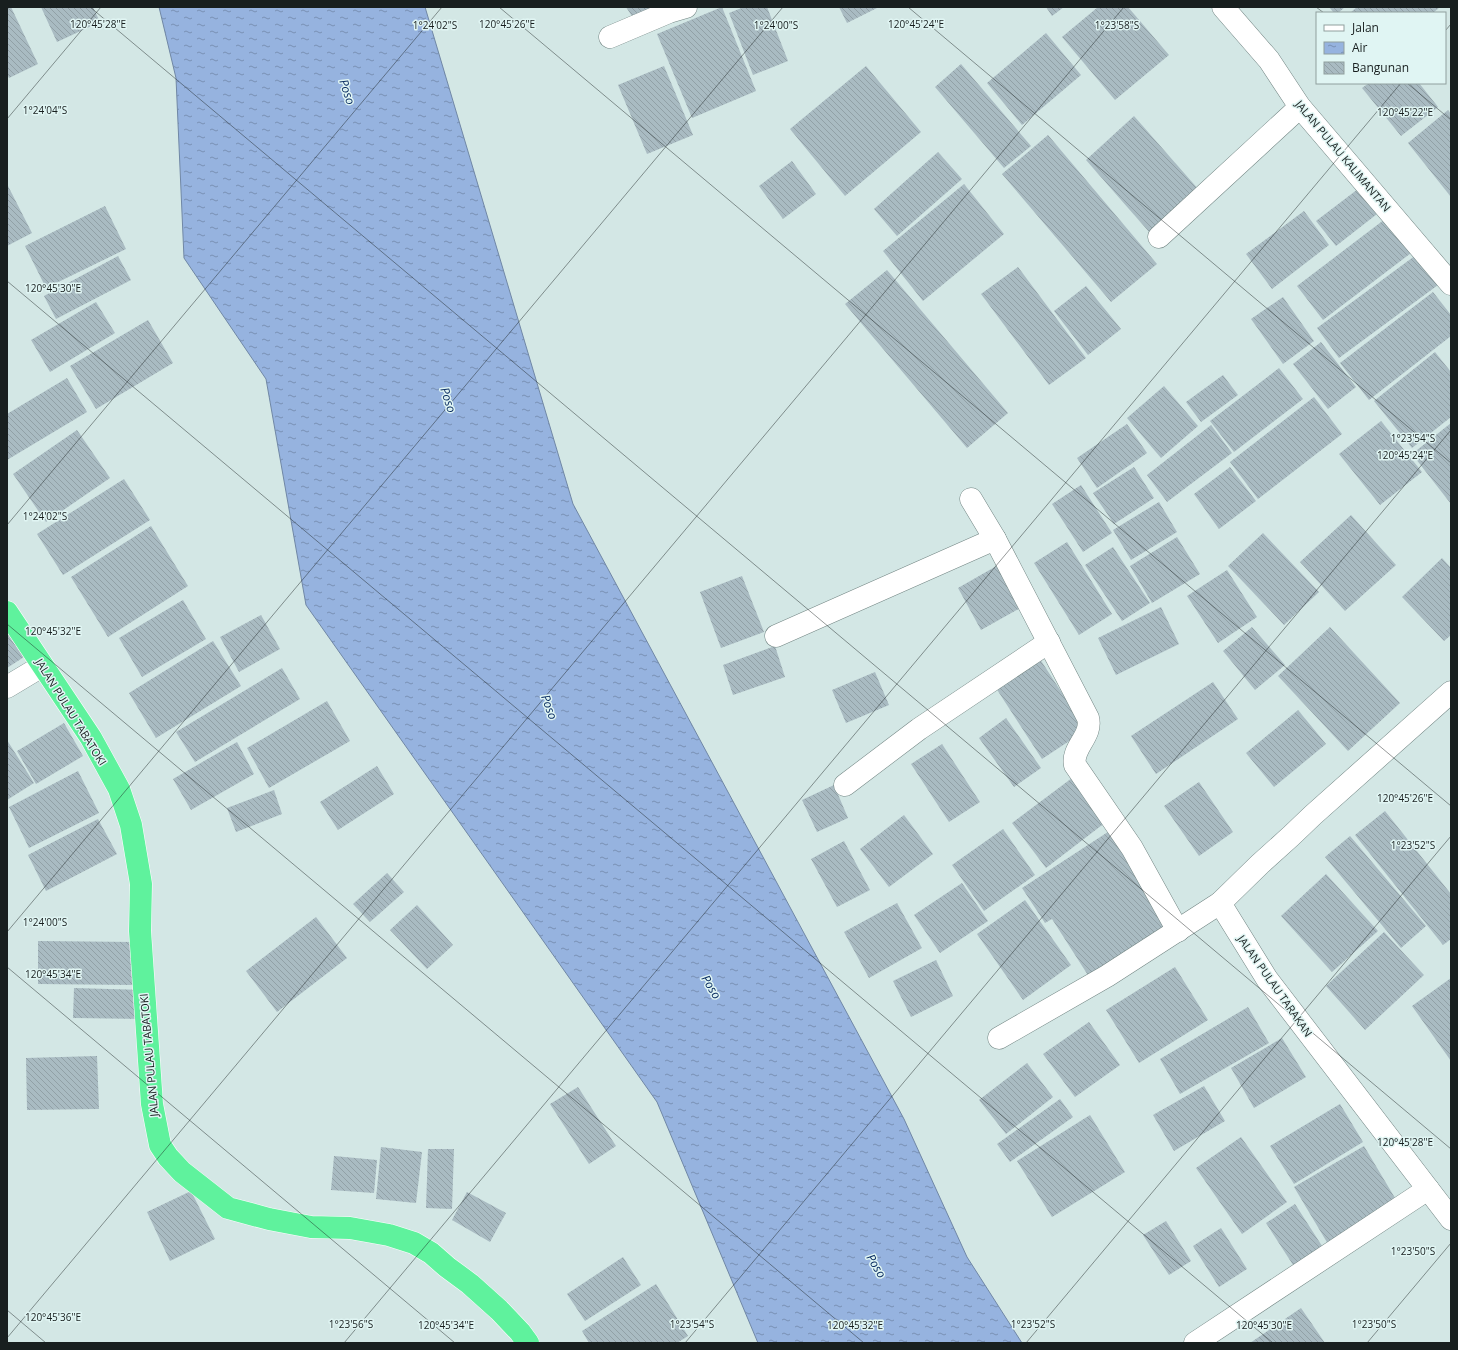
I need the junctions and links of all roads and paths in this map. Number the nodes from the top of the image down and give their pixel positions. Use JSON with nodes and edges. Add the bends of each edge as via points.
{"nodes":[{"id":1,"x":686,"y":7,"type":"edge"},
{"id":2,"x":1223,"y":7,"type":"edge"},
{"id":3,"x":610,"y":37,"type":"dead end"},
{"id":4,"x":1300,"y":107,"type":"junction"},
{"id":5,"x":1159,"y":237,"type":"dead end"},
{"id":6,"x":1451,"y":284,"type":"edge"},
{"id":7,"x":971,"y":499,"type":"dead end"},
{"id":8,"x":995,"y":539,"type":"junction"},
{"id":9,"x":7,"y":612,"type":"edge"},
{"id":10,"x":776,"y":636,"type":"dead end"},
{"id":11,"x":1049,"y":642,"type":"junction"},
{"id":12,"x":42,"y":666,"type":"junction"},
{"id":13,"x":7,"y":687,"type":"edge"},
{"id":14,"x":1451,"y":692,"type":"edge"},
{"id":15,"x":845,"y":785,"type":"dead end"},
{"id":16,"x":1220,"y":903,"type":"junction"},
{"id":17,"x":1178,"y":931,"type":"junction"},
{"id":18,"x":999,"y":1038,"type":"dead end"},
{"id":19,"x":1428,"y":1189,"type":"junction"},
{"id":20,"x":1451,"y":1219,"type":"edge"},
{"id":21,"x":528,"y":1343,"type":"edge"},
{"id":22,"x":1195,"y":1343,"type":"edge"}],
"edges":[{"from":1,"to":3,"type":"street"},
{"from":2,"to":4,"type":"street","name":"JALAN PULAU KALIMANTAN","via":[[1269,60]]},
{"from":4,"to":5,"type":"street"},
{"from":4,"to":6,"type":"street","name":"JALAN PULAU KALIMANTAN"},
{"from":7,"to":8,"type":"street"},
{"from":8,"to":10,"type":"street"},
{"from":8,"to":11,"type":"street"},
{"from":9,"to":12,"type":"highway","name":"JALAN PULAU TABATOKI"},
{"from":11,"to":15,"type":"street","via":[[919,729]]},
{"from":11,"to":17,"type":"street","via":[[1090,723],[1075,756],[1075,765],[1132,848]]},
{"from":12,"to":13,"type":"street"},
{"from":12,"to":21,"type":"highway","name":"JALAN PULAU TABATOKI","via":[[98,751],[119,789],[131,825],[141,884],[140,931],[152,1104],[160,1145],[182,1172],[228,1208],[304,1226],[350,1228],[389,1235],[414,1243],[470,1284],[499,1310]]},
{"from":14,"to":16,"type":"street","via":[[1313,815]]},
{"from":16,"to":17,"type":"street"},
{"from":16,"to":19,"type":"street","name":"JALAN PULAU TARAKAN","via":[[1267,979]]},
{"from":17,"to":18,"type":"street","via":[[1107,976]]},
{"from":19,"to":20,"type":"street","name":"JALAN PULAU TARAKAN"},
{"from":19,"to":22,"type":"street"}]}
